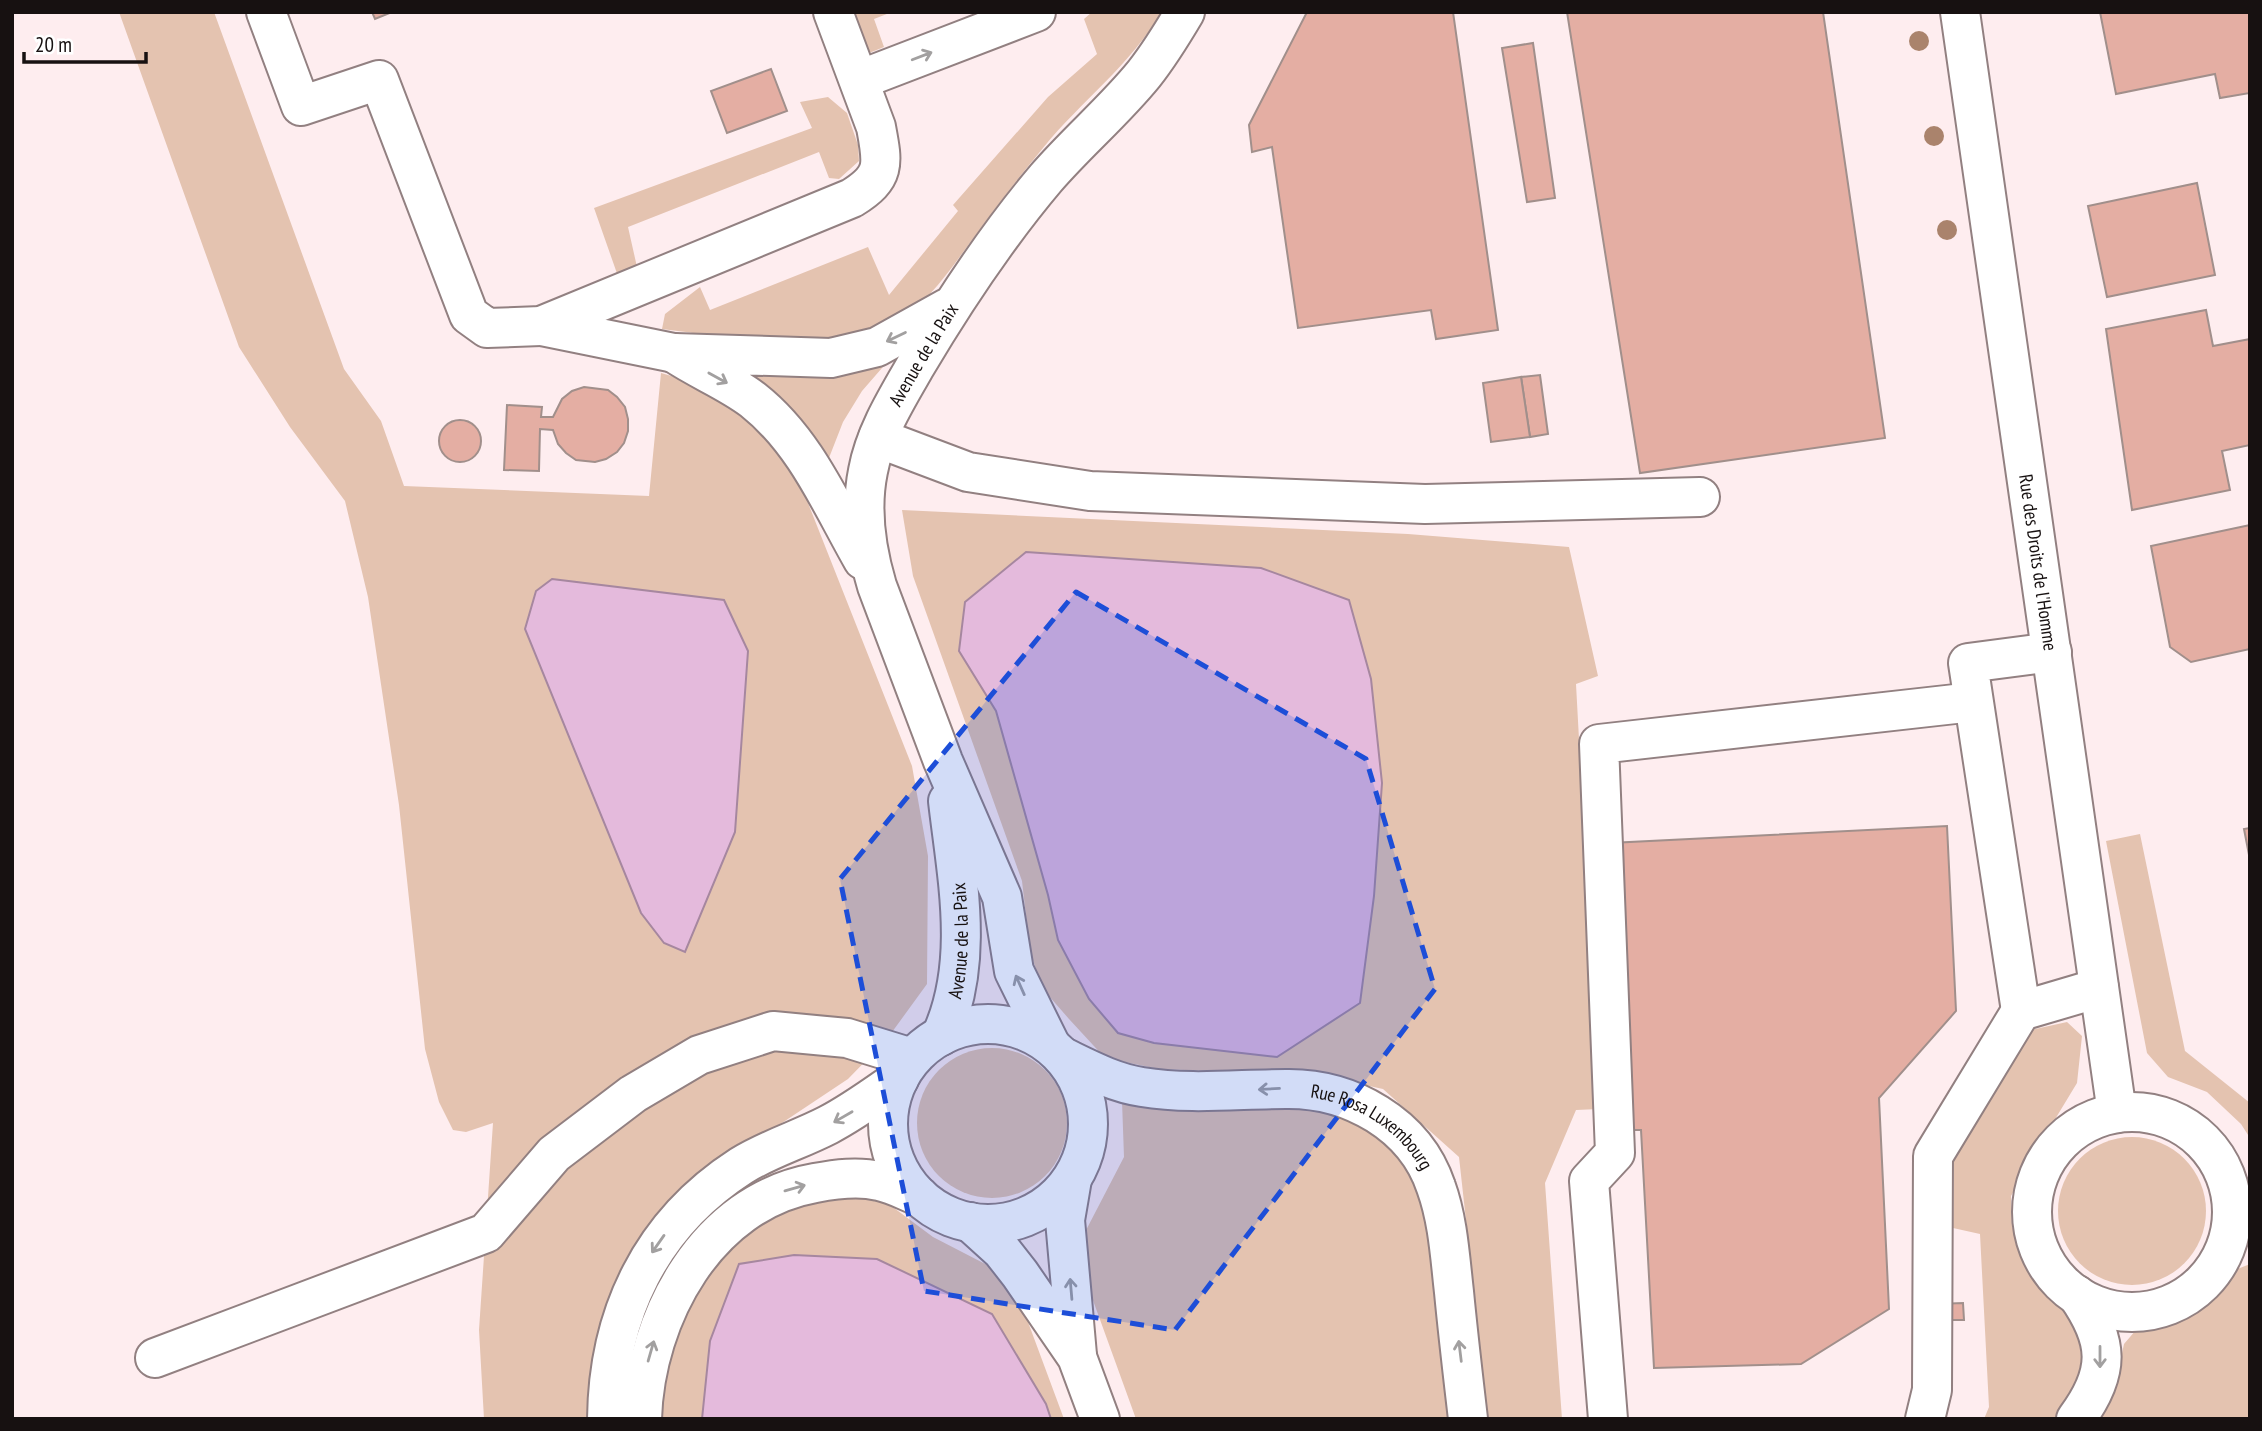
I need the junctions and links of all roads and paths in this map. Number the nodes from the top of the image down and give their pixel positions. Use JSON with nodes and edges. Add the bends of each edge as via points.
{"nodes":[{"id":1,"x":266,"y":12,"type":"edge"},
{"id":2,"x":833,"y":12,"type":"edge"},
{"id":3,"x":1036,"y":12,"type":"edge"},
{"id":4,"x":1185,"y":12,"type":"edge"},
{"id":5,"x":1961,"y":12,"type":"edge"},
{"id":6,"x":859,"y":80,"type":"junction"},
{"id":7,"x":955,"y":303,"type":"junction"},
{"id":8,"x":541,"y":326,"type":"junction"},
{"id":9,"x":674,"y":353,"type":"junction"},
{"id":10,"x":878,"y":438,"type":"junction"},
{"id":11,"x":1700,"y":497,"type":"dead end"},
{"id":12,"x":877,"y":586,"type":"junction"},
{"id":13,"x":2052,"y":652,"type":"junction"},
{"id":14,"x":1973,"y":702,"type":"junction"},
{"id":15,"x":943,"y":761,"type":"junction"},
{"id":16,"x":2099,"y":988,"type":"junction"},
{"id":17,"x":2021,"y":1011,"type":"junction"},
{"id":18,"x":1057,"y":1052,"type":"junction"},
{"id":19,"x":917,"y":1057,"type":"junction"},
{"id":20,"x":2117,"y":1112,"type":"junction"},
{"id":21,"x":1072,"y":1179,"type":"junction"},
{"id":22,"x":919,"y":1196,"type":"junction"},
{"id":23,"x":970,"y":1222,"type":"junction"},
{"id":24,"x":2241,"y":1223,"type":"edge"},
{"id":25,"x":2077,"y":1295,"type":"junction"},
{"id":26,"x":1077,"y":1357,"type":"junction"},
{"id":27,"x":155,"y":1358,"type":"dead end"},
{"id":28,"x":607,"y":1419,"type":"edge"},
{"id":29,"x":642,"y":1419,"type":"edge"},
{"id":30,"x":1100,"y":1419,"type":"edge"},
{"id":31,"x":1468,"y":1419,"type":"edge"},
{"id":32,"x":1608,"y":1419,"type":"edge"},
{"id":33,"x":1925,"y":1419,"type":"edge"},
{"id":34,"x":2076,"y":1419,"type":"edge"}],
"edges":[{"from":1,"to":8,"type":"main road","via":[[301,106],[379,80],[469,315],[487,328]]},
{"from":2,"to":6,"type":"main road"},
{"from":6,"to":3,"type":"main road","one_way":true},
{"from":4,"to":7,"type":"main road","name":"Avenue de la Paix","via":[[1143,75],[1045,179]]},
{"from":5,"to":13,"type":"main road","name":"Rue des Droits de l'Homme"},
{"from":6,"to":8,"type":"main road","via":[[880,145],[878,178],[867,189]]},
{"from":7,"to":9,"type":"main road","one_way":true,"via":[[877,347],[831,358]]},
{"from":7,"to":10,"type":"main road","name":"Avenue de la Paix"},
{"from":8,"to":9,"type":"main road"},
{"from":9,"to":12,"type":"main road","one_way":true,"via":[[752,399],[790,435]]},
{"from":10,"to":11,"type":"main road","via":[[968,472],[1090,491],[1425,504]]},
{"from":10,"to":12,"type":"main road","name":"Avenue de la Paix","via":[[865,499],[869,560]]},
{"from":12,"to":15,"type":"main road","name":"Avenue de la Paix"},
{"from":13,"to":14,"type":"main road","via":[[1968,663]]},
{"from":13,"to":16,"type":"main road","name":"Rue des Droits de l'Homme"},
{"from":14,"to":17,"type":"main road"},
{"from":14,"to":32,"type":"main road","via":[[1599,744],[1615,1153],[1590,1181]]},
{"from":18,"to":15,"type":"main road","name":"Avenue de la Paix","one_way":true,"via":[[1014,971],[1002,897]]},
{"from":15,"to":19,"type":"main road","name":"Avenue de la Paix","via":[[962,930],[953,1004]]},
{"from":16,"to":17,"type":"main road"},
{"from":16,"to":20,"type":"main road","name":"Rue des Droits de l'Homme"},
{"from":17,"to":33,"type":"main road","via":[[1933,1156],[1932,1390]]},
{"from":18,"to":19,"type":"main road","via":[[1029,1032],[978,1024]]},
{"from":18,"to":21,"type":"main road","via":[[1072,1069],[1084,1095],[1088,1124],[1084,1153]]},
{"from":31,"to":18,"type":"main road","name":"Rue Rosa Luxembourg","one_way":true,"via":[[1442,1206],[1428,1168],[1386,1118],[1353,1101],[1312,1090],[1199,1092],[1142,1087],[1100,1074]]},
{"from":19,"to":22,"type":"main road","via":[[890,1105],[889,1133],[902,1174]]},
{"from":19,"to":27,"type":"main road","via":[[847,1038],[773,1031],[699,1055],[633,1094],[554,1154],[486,1233]]},
{"from":19,"to":28,"type":"main road","one_way":true,"via":[[844,1116],[740,1167],[671,1227],[640,1273],[620,1322],[609,1373]]},
{"from":20,"to":24,"type":"main road","via":[[2168,1118],[2201,1139],[2223,1170]]},
{"from":20,"to":25,"type":"main road","via":[[2093,1119],[2061,1140],[2040,1172],[2033,1196],[2038,1246],[2057,1278]]},
{"from":21,"to":23,"type":"main road","via":[[1052,1200],[1027,1216],[999,1223]]},
{"from":26,"to":21,"type":"main road","one_way":true,"via":[[1065,1220]]},
{"from":22,"to":23,"type":"main road","via":[[943,1213]]},
{"from":29,"to":22,"type":"main road","one_way":true,"via":[[649,1356],[667,1309],[695,1262],[730,1223],[785,1191],[838,1179],[879,1181]]},
{"from":23,"to":26,"type":"main road","via":[[1002,1251]]},
{"from":24,"to":25,"type":"main road","via":[[2214,1269],[2175,1302],[2150,1310],[2124,1311]]},
{"from":25,"to":34,"type":"main road","one_way":true,"via":[[2098,1330],[2101,1360],[2094,1390]]},
{"from":26,"to":30,"type":"main road"}]}
